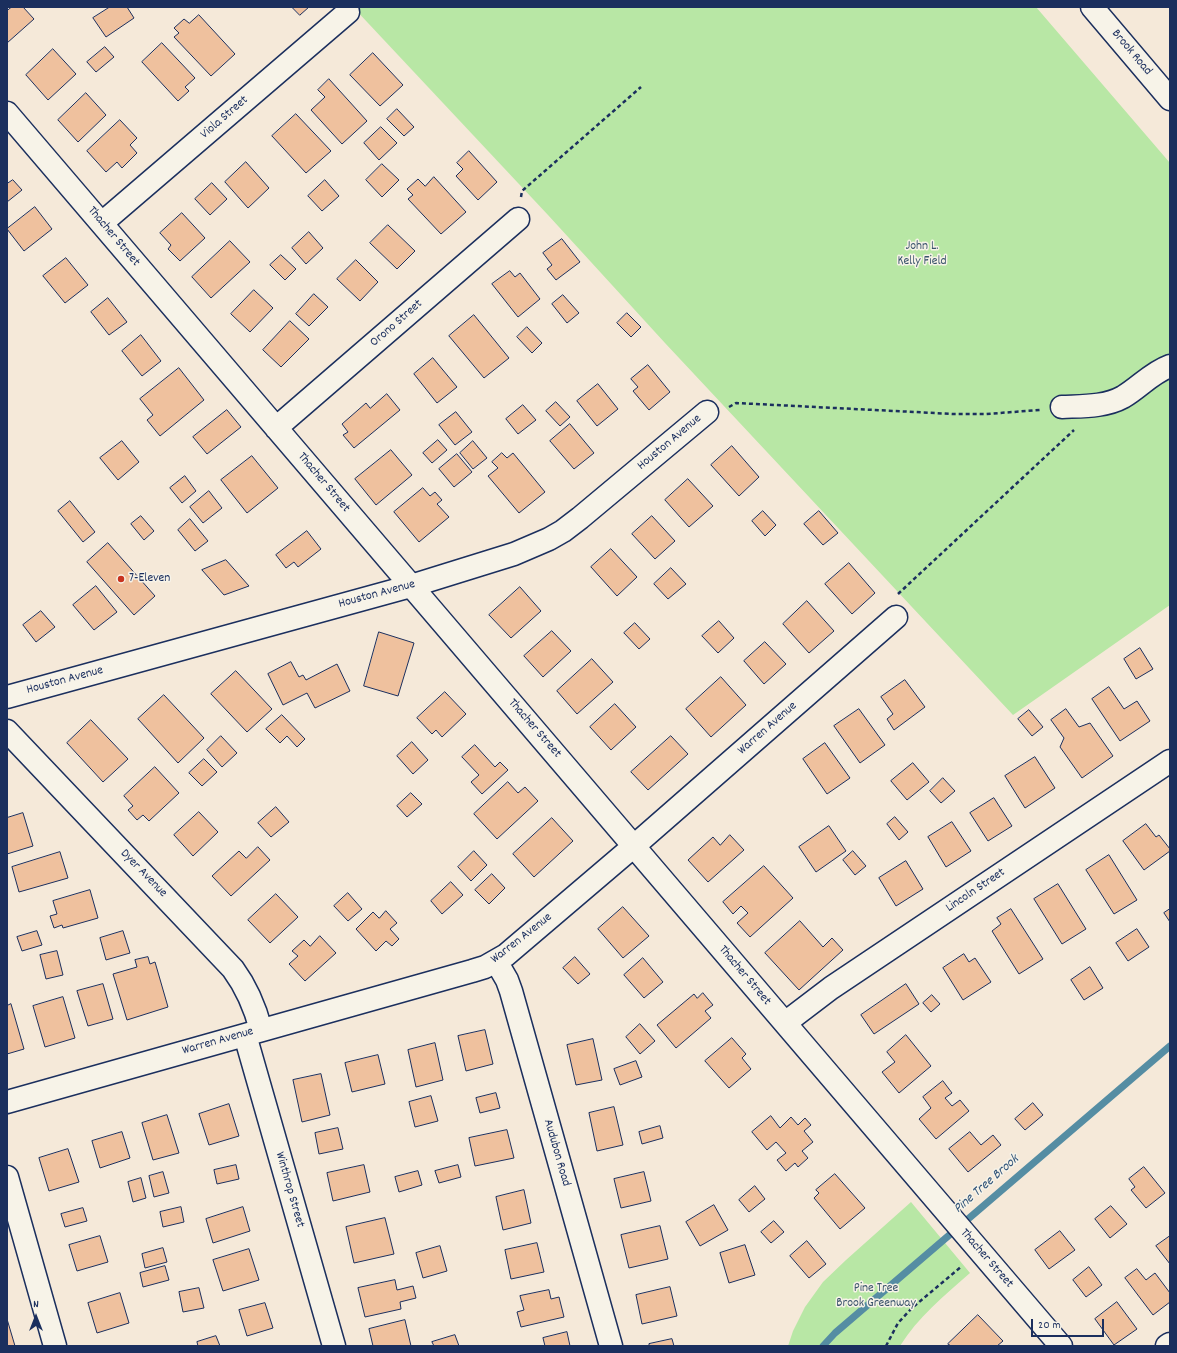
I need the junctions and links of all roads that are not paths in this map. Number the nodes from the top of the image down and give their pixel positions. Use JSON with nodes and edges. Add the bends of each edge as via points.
{"nodes":[{"id":1,"x":1092,"y":7,"type":"edge"},
{"id":2,"x":348,"y":12,"type":"dead end"},
{"id":3,"x":1170,"y":99,"type":"edge"},
{"id":4,"x":7,"y":113,"type":"edge"},
{"id":5,"x":518,"y":219,"type":"road end"},
{"id":6,"x":102,"y":223,"type":"junction"},
{"id":7,"x":1170,"y":366,"type":"edge"},
{"id":8,"x":1071,"y":407,"type":"road end"},
{"id":9,"x":707,"y":412,"type":"road end"},
{"id":10,"x":276,"y":428,"type":"junction"},
{"id":11,"x":411,"y":586,"type":"junction"},
{"id":12,"x":896,"y":616,"type":"road end"},
{"id":13,"x":7,"y":697,"type":"edge"},
{"id":14,"x":7,"y":731,"type":"edge"},
{"id":15,"x":1170,"y":762,"type":"edge"},
{"id":16,"x":634,"y":846,"type":"junction"},
{"id":17,"x":496,"y":961,"type":"junction"},
{"id":18,"x":785,"y":1023,"type":"junction"},
{"id":19,"x":253,"y":1032,"type":"junction"},
{"id":20,"x":7,"y":1102,"type":"edge"},
{"id":21,"x":7,"y":1177,"type":"edge"},
{"id":22,"x":1170,"y":1344,"type":"edge"},
{"id":23,"x":55,"y":1346,"type":"edge"},
{"id":24,"x":334,"y":1346,"type":"edge"},
{"id":25,"x":612,"y":1346,"type":"edge"},
{"id":26,"x":1061,"y":1346,"type":"edge"},
{"id":27,"x":1167,"y":1346,"type":"edge"}],
"edges":[{"from":1,"to":3,"type":"street","name":"Brook Road"},
{"from":2,"to":6,"type":"street","name":"Viola Street"},
{"from":4,"to":6,"type":"street","name":"Thacher Street"},
{"from":5,"to":10,"type":"street","name":"Orono Street"},
{"from":6,"to":10,"type":"street","name":"Thacher Street"},
{"from":7,"to":8,"type":"street","via":[[1152,374],[1123,397],[1111,402]]},
{"from":9,"to":11,"type":"street","name":"Houston Avenue","via":[[558,534],[514,554]]},
{"from":10,"to":11,"type":"street","name":"Thacher Street"},
{"from":11,"to":13,"type":"street","name":"Houston Avenue"},
{"from":11,"to":16,"type":"street","name":"Thacher Street"},
{"from":12,"to":16,"type":"street","name":"Warren Avenue"},
{"from":14,"to":19,"type":"street","name":"Dyer Avenue","via":[[233,969],[253,1002]]},
{"from":15,"to":18,"type":"street","name":"Lincoln Street","via":[[831,988]]},
{"from":16,"to":17,"type":"street","name":"Warren Avenue"},
{"from":16,"to":18,"type":"street","name":"Thacher Street"},
{"from":17,"to":19,"type":"street","name":"Warren Avenue","via":[[472,971]]},
{"from":17,"to":25,"type":"street","name":"Audubon Road","via":[[507,980]]},
{"from":18,"to":26,"type":"street","name":"Thacher Street"},
{"from":19,"to":20,"type":"street","name":"Warren Avenue"},
{"from":19,"to":24,"type":"street","name":"Winthrop Street"},
{"from":21,"to":23,"type":"street"},
{"from":22,"to":27,"type":"street"}]}
